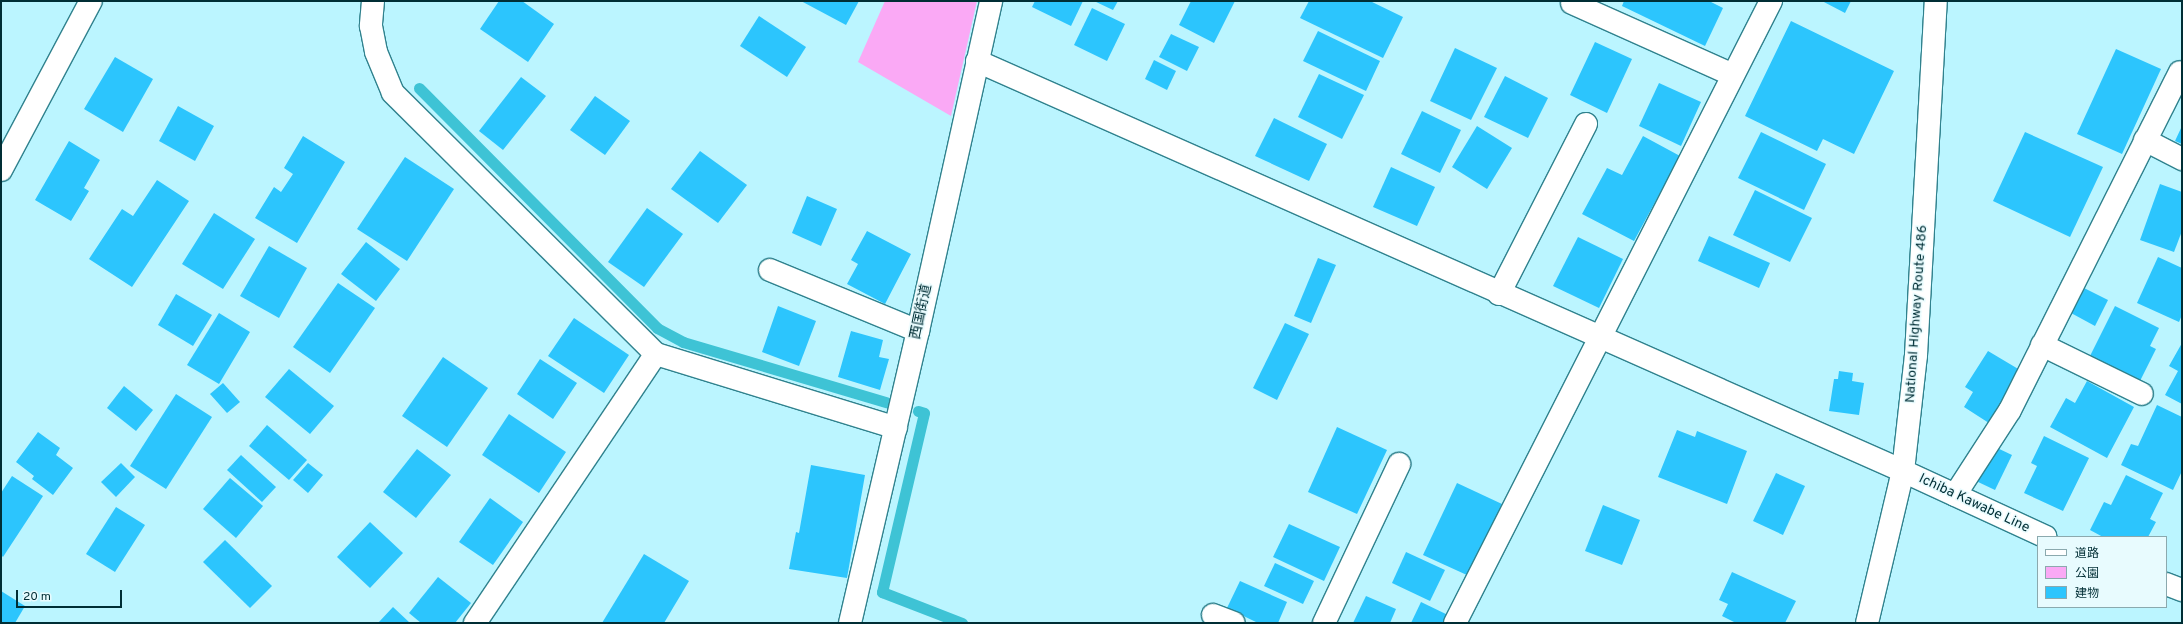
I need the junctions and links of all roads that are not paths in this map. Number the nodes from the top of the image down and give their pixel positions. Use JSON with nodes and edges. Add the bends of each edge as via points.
{"nodes":[{"id":1,"x":91,"y":1,"type":"edge"},
{"id":2,"x":373,"y":1,"type":"edge"},
{"id":3,"x":991,"y":1,"type":"edge"},
{"id":4,"x":1771,"y":1,"type":"edge"},
{"id":5,"x":1936,"y":1,"type":"edge"},
{"id":6,"x":1572,"y":3,"type":"dead end"},
{"id":7,"x":977,"y":61,"type":"junction"},
{"id":8,"x":2180,"y":72,"type":"dead end"},
{"id":9,"x":1733,"y":75,"type":"junction"},
{"id":10,"x":1586,"y":124,"type":"dead end"},
{"id":11,"x":2145,"y":140,"type":"junction"},
{"id":12,"x":2182,"y":159,"type":"edge"},
{"id":13,"x":1,"y":170,"type":"edge"},
{"id":14,"x":770,"y":270,"type":"dead end"},
{"id":15,"x":1499,"y":294,"type":"junction"},
{"id":16,"x":918,"y":331,"type":"junction"},
{"id":17,"x":1599,"y":338,"type":"junction"},
{"id":18,"x":2042,"y":345,"type":"junction"},
{"id":19,"x":656,"y":354,"type":"junction"},
{"id":20,"x":2142,"y":394,"type":"dead end"},
{"id":21,"x":896,"y":428,"type":"junction"},
{"id":22,"x":1399,"y":464,"type":"dead end"},
{"id":23,"x":1903,"y":471,"type":"junction"},
{"id":24,"x":1955,"y":495,"type":"junction"},
{"id":25,"x":2044,"y":536,"type":"edge"},
{"id":26,"x":2167,"y":584,"type":"edge"},
{"id":27,"x":2182,"y":590,"type":"edge"},
{"id":28,"x":1213,"y":615,"type":"dead end"},
{"id":29,"x":475,"y":623,"type":"edge"},
{"id":30,"x":850,"y":623,"type":"edge"},
{"id":31,"x":1234,"y":623,"type":"edge"},
{"id":32,"x":1324,"y":623,"type":"edge"},
{"id":33,"x":1455,"y":623,"type":"edge"},
{"id":34,"x":1867,"y":623,"type":"edge"}],
"edges":[{"from":1,"to":13,"type":"main road"},
{"from":2,"to":19,"type":"main road","via":[[371,26],[376,52],[393,93]]},
{"from":3,"to":7,"type":"main road","name":"西国街道"},
{"from":4,"to":9,"type":"main road"},
{"from":5,"to":23,"type":"main road","name":"National Highway Route 486","via":[[1916,355]]},
{"from":6,"to":9,"type":"main road"},
{"from":7,"to":15,"type":"main road","name":"Ichiba Kawabe Line"},
{"from":7,"to":16,"type":"main road","name":"西国街道"},
{"from":8,"to":11,"type":"main road"},
{"from":9,"to":17,"type":"main road"},
{"from":10,"to":15,"type":"main road"},
{"from":11,"to":12,"type":"main road"},
{"from":11,"to":18,"type":"main road"},
{"from":14,"to":16,"type":"main road"},
{"from":15,"to":17,"type":"main road","name":"Ichiba Kawabe Line"},
{"from":16,"to":21,"type":"main road","name":"西国街道"},
{"from":17,"to":23,"type":"main road","name":"Ichiba Kawabe Line"},
{"from":17,"to":33,"type":"main road"},
{"from":18,"to":20,"type":"main road"},
{"from":18,"to":24,"type":"main road","via":[[2010,410]]},
{"from":19,"to":21,"type":"main road"},
{"from":19,"to":29,"type":"main road"},
{"from":21,"to":30,"type":"main road","name":"西国街道"},
{"from":22,"to":32,"type":"main road"},
{"from":23,"to":24,"type":"main road","name":"Ichiba Kawabe Line"},
{"from":23,"to":34,"type":"main road","name":"National Highway Route 486"},
{"from":24,"to":25,"type":"main road","name":"Ichiba Kawabe Line"},
{"from":26,"to":27,"type":"main road"},
{"from":28,"to":31,"type":"main road"}]}
